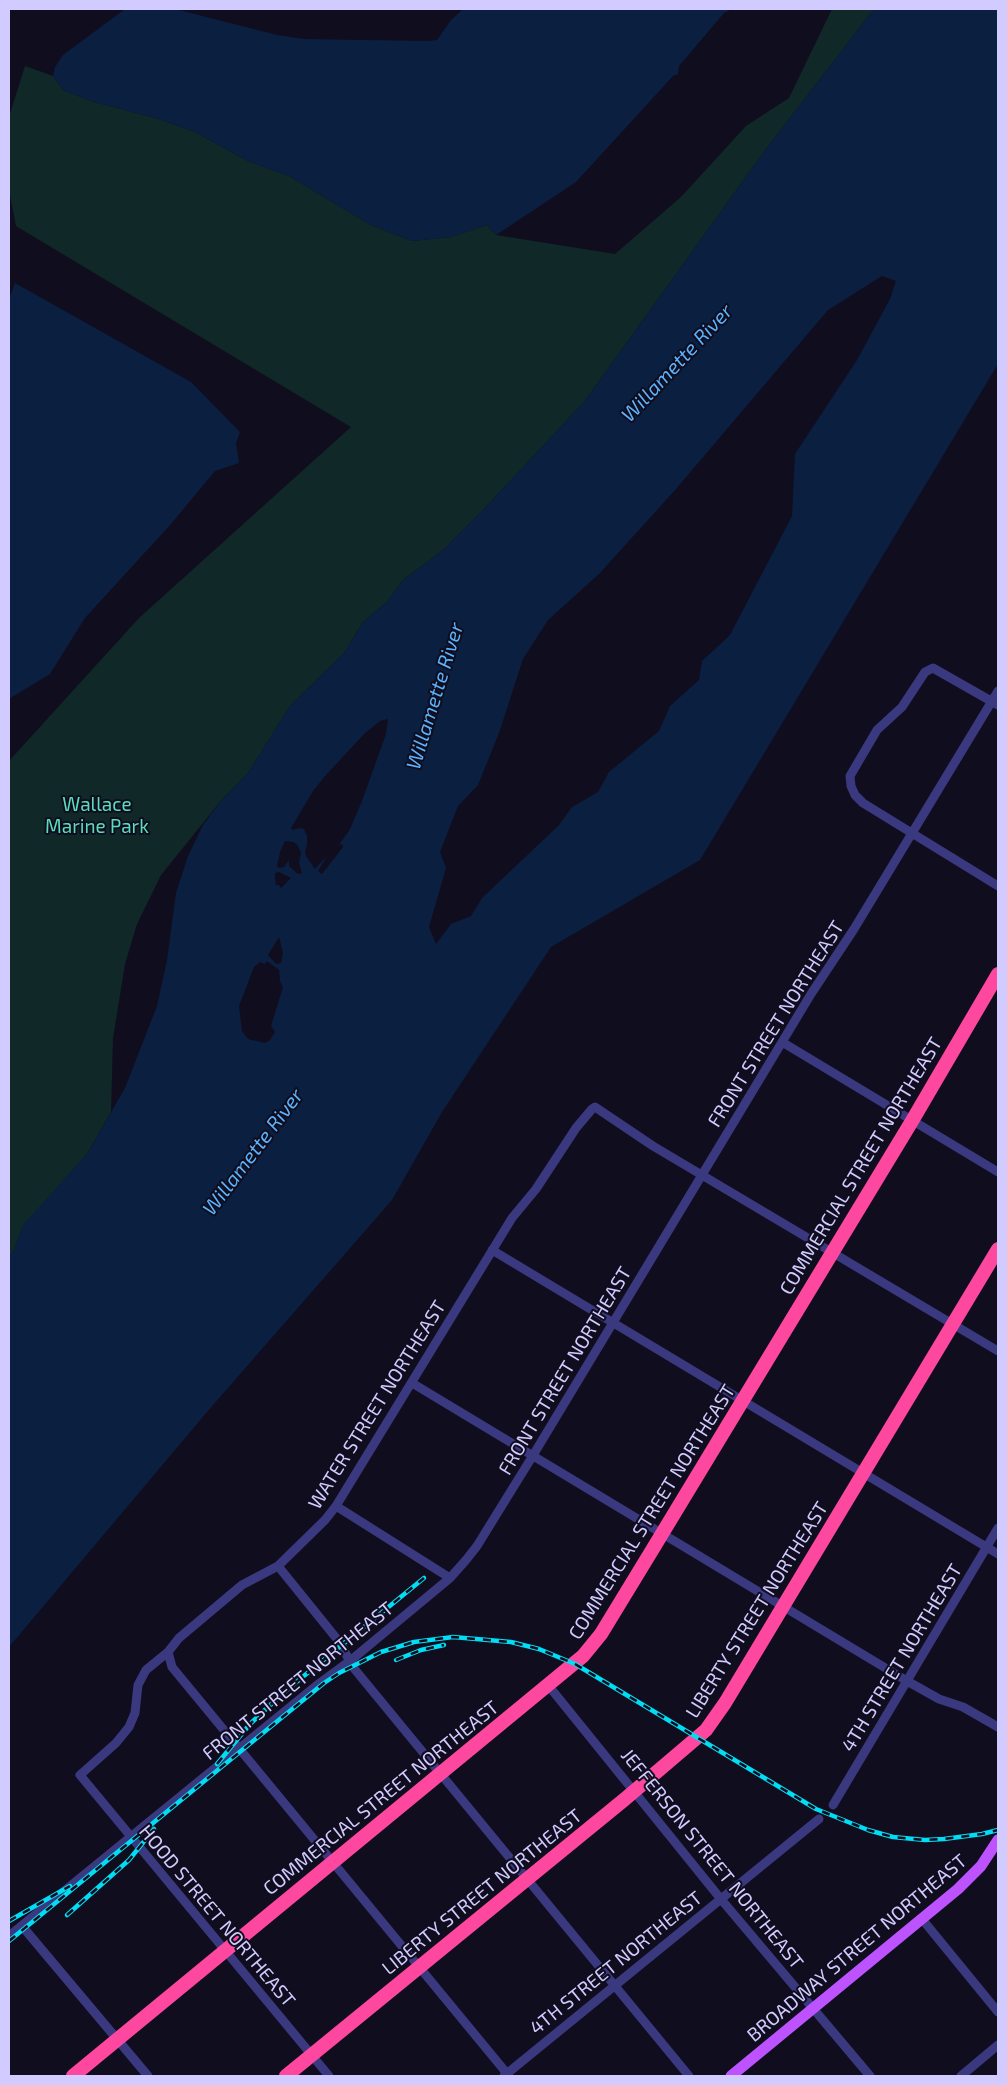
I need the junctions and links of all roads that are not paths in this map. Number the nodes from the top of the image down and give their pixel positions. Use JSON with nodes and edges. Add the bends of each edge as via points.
{"nodes":[{"id":1,"x":998,"y":691,"type":"edge"},
{"id":2,"x":995,"y":703,"type":"edge"},
{"id":3,"x":912,"y":833,"type":"junction"},
{"id":4,"x":998,"y":886,"type":"edge"},
{"id":5,"x":998,"y":974,"type":"edge"},
{"id":6,"x":782,"y":1042,"type":"junction"},
{"id":7,"x":912,"y":1121,"type":"junction"},
{"id":8,"x":998,"y":1172,"type":"edge"},
{"id":9,"x":702,"y":1175,"type":"junction"},
{"id":10,"x":998,"y":1249,"type":"edge"},
{"id":11,"x":492,"y":1250,"type":"junction"},
{"id":12,"x":832,"y":1252,"type":"junction"},
{"id":13,"x":613,"y":1323,"type":"junction"},
{"id":14,"x":954,"y":1324,"type":"junction"},
{"id":15,"x":998,"y":1351,"type":"edge"},
{"id":16,"x":412,"y":1383,"type":"junction"},
{"id":17,"x":743,"y":1402,"type":"junction"},
{"id":18,"x":532,"y":1457,"type":"junction"},
{"id":19,"x":863,"y":1474,"type":"junction"},
{"id":20,"x":336,"y":1506,"type":"junction"},
{"id":21,"x":998,"y":1528,"type":"edge"},
{"id":22,"x":662,"y":1534,"type":"junction"},
{"id":23,"x":986,"y":1547,"type":"junction"},
{"id":24,"x":998,"y":1554,"type":"edge"},
{"id":25,"x":278,"y":1566,"type":"junction"},
{"id":26,"x":450,"y":1578,"type":"junction"},
{"id":27,"x":783,"y":1607,"type":"junction"},
{"id":28,"x":168,"y":1652,"type":"junction"},
{"id":29,"x":350,"y":1661,"type":"junction"},
{"id":30,"x":907,"y":1681,"type":"junction"},
{"id":31,"x":548,"y":1685,"type":"junction"},
{"id":32,"x":998,"y":1727,"type":"edge"},
{"id":33,"x":239,"y":1750,"type":"junction"},
{"id":34,"x":440,"y":1774,"type":"junction"},
{"id":35,"x":80,"y":1775,"type":"joint"},
{"id":36,"x":635,"y":1790,"type":"junction"},
{"id":37,"x":833,"y":1805,"type":"dead end"},
{"id":38,"x":819,"y":1819,"type":"dead end"},
{"id":39,"x":131,"y":1838,"type":"junction"},
{"id":40,"x":998,"y":1840,"type":"edge"},
{"id":41,"x":333,"y":1862,"type":"junction"},
{"id":42,"x":527,"y":1879,"type":"junction"},
{"id":43,"x":720,"y":1898,"type":"junction"},
{"id":44,"x":922,"y":1919,"type":"junction"},
{"id":45,"x":22,"y":1926,"type":"junction"},
{"id":46,"x":9,"y":1936,"type":"edge"},
{"id":47,"x":224,"y":1951,"type":"junction"},
{"id":48,"x":419,"y":1968,"type":"junction"},
{"id":49,"x":614,"y":1987,"type":"junction"},
{"id":50,"x":814,"y":2008,"type":"junction"},
{"id":51,"x":998,"y":2012,"type":"edge"},
{"id":52,"x":118,"y":2040,"type":"junction"},
{"id":53,"x":998,"y":2045,"type":"edge"},
{"id":54,"x":312,"y":2055,"type":"junction"},
{"id":55,"x":507,"y":2075,"type":"edge"},
{"id":56,"x":73,"y":2076,"type":"edge"},
{"id":57,"x":148,"y":2076,"type":"edge"},
{"id":58,"x":286,"y":2076,"type":"edge"},
{"id":59,"x":329,"y":2076,"type":"edge"},
{"id":60,"x":689,"y":2076,"type":"edge"},
{"id":61,"x":731,"y":2076,"type":"edge"},
{"id":62,"x":870,"y":2076,"type":"edge"},
{"id":63,"x":961,"y":2076,"type":"edge"}],
"edges":[{"from":1,"to":2,"type":"street","name":"FRONT STREET NORTHEAST"},
{"from":2,"to":3,"type":"street","name":"FRONT STREET NORTHEAST"},
{"from":2,"to":3,"type":"street","via":[[933,668],[925,672],[902,706],[877,730],[850,776],[851,786],[863,803]]},
{"from":3,"to":4,"type":"street"},
{"from":3,"to":6,"type":"street","name":"FRONT STREET NORTHEAST"},
{"from":5,"to":7,"type":"highway","name":"COMMERCIAL STREET NORTHEAST"},
{"from":6,"to":7,"type":"street"},
{"from":6,"to":9,"type":"street","name":"FRONT STREET NORTHEAST"},
{"from":7,"to":8,"type":"street"},
{"from":7,"to":12,"type":"highway","name":"COMMERCIAL STREET NORTHEAST"},
{"from":9,"to":11,"type":"street","name":"WATER STREET NORTHEAST","via":[[595,1107],[576,1128]]},
{"from":9,"to":12,"type":"street"},
{"from":9,"to":13,"type":"street","name":"FRONT STREET NORTHEAST"},
{"from":10,"to":14,"type":"highway","name":"LIBERTY STREET NORTHEAST"},
{"from":11,"to":13,"type":"street"},
{"from":11,"to":16,"type":"street","name":"WATER STREET NORTHEAST"},
{"from":12,"to":14,"type":"street"},
{"from":12,"to":17,"type":"highway","name":"COMMERCIAL STREET NORTHEAST"},
{"from":13,"to":17,"type":"street"},
{"from":13,"to":18,"type":"street","name":"FRONT STREET NORTHEAST"},
{"from":14,"to":15,"type":"street"},
{"from":14,"to":19,"type":"highway","name":"LIBERTY STREET NORTHEAST"},
{"from":16,"to":18,"type":"street"},
{"from":16,"to":20,"type":"street","name":"WATER STREET NORTHEAST"},
{"from":17,"to":19,"type":"street"},
{"from":17,"to":22,"type":"highway","name":"COMMERCIAL STREET NORTHEAST"},
{"from":18,"to":22,"type":"street"},
{"from":18,"to":26,"type":"street","name":"FRONT STREET NORTHEAST","via":[[477,1546]]},
{"from":19,"to":23,"type":"street"},
{"from":19,"to":27,"type":"highway","name":"LIBERTY STREET NORTHEAST"},
{"from":20,"to":25,"type":"street","name":"WATER STREET NORTHEAST"},
{"from":20,"to":26,"type":"street"},
{"from":21,"to":23,"type":"street","name":"4TH STREET NORTHEAST"},
{"from":22,"to":27,"type":"street"},
{"from":22,"to":31,"type":"highway","name":"COMMERCIAL STREET NORTHEAST","via":[[601,1634],[583,1656]]},
{"from":23,"to":24,"type":"street"},
{"from":23,"to":30,"type":"street","name":"4TH STREET NORTHEAST"},
{"from":25,"to":28,"type":"street","name":"WATER STREET NORTHEAST","via":[[242,1584],[179,1638]]},
{"from":25,"to":29,"type":"street","via":[[341,1644]]},
{"from":26,"to":29,"type":"street","name":"FRONT STREET NORTHEAST"},
{"from":27,"to":30,"type":"street"},
{"from":27,"to":36,"type":"highway","name":"LIBERTY STREET NORTHEAST","via":[[706,1730]]},
{"from":28,"to":33,"type":"street","via":[[172,1667]]},
{"from":28,"to":35,"type":"street","name":"WATER STREET NORTHEAST","via":[[151,1664],[140,1678],[134,1713],[126,1732]]},
{"from":29,"to":33,"type":"street","name":"FRONT STREET NORTHEAST"},
{"from":29,"to":34,"type":"street"},
{"from":30,"to":32,"type":"street"},
{"from":30,"to":37,"type":"street","name":"4TH STREET NORTHEAST"},
{"from":31,"to":34,"type":"highway","name":"COMMERCIAL STREET NORTHEAST"},
{"from":31,"to":36,"type":"street","name":"JEFFERSON STREET NORTHEAST"},
{"from":33,"to":39,"type":"street","name":"FRONT STREET NORTHEAST"},
{"from":33,"to":41,"type":"street"},
{"from":34,"to":41,"type":"highway","name":"COMMERCIAL STREET NORTHEAST"},
{"from":34,"to":42,"type":"street"},
{"from":35,"to":39,"type":"street","name":"HOOD STREET NORTHEAST"},
{"from":36,"to":42,"type":"highway","name":"LIBERTY STREET NORTHEAST"},
{"from":36,"to":43,"type":"street","name":"JEFFERSON STREET NORTHEAST"},
{"from":38,"to":43,"type":"street","name":"4TH STREET NORTHEAST"},
{"from":39,"to":45,"type":"street","name":"FRONT STREET NORTHEAST"},
{"from":39,"to":47,"type":"street","name":"HOOD STREET NORTHEAST"},
{"from":40,"to":44,"type":"main road","name":"BROADWAY STREET NORTHEAST","via":[[969,1879]]},
{"from":41,"to":47,"type":"highway","name":"COMMERCIAL STREET NORTHEAST"},
{"from":41,"to":48,"type":"street"},
{"from":42,"to":48,"type":"highway","name":"LIBERTY STREET NORTHEAST"},
{"from":42,"to":49,"type":"street"},
{"from":43,"to":49,"type":"street","name":"4TH STREET NORTHEAST"},
{"from":43,"to":50,"type":"street","name":"JEFFERSON STREET NORTHEAST"},
{"from":44,"to":50,"type":"main road","name":"BROADWAY STREET NORTHEAST"},
{"from":44,"to":51,"type":"street"},
{"from":45,"to":46,"type":"street","name":"FRONT STREET NORTHEAST"},
{"from":45,"to":52,"type":"street"},
{"from":47,"to":52,"type":"highway","name":"COMMERCIAL STREET NORTHEAST"},
{"from":47,"to":54,"type":"street","name":"HOOD STREET NORTHEAST"},
{"from":48,"to":54,"type":"highway","name":"LIBERTY STREET NORTHEAST"},
{"from":48,"to":55,"type":"street"},
{"from":49,"to":55,"type":"street","name":"4TH STREET NORTHEAST"},
{"from":49,"to":60,"type":"street"},
{"from":50,"to":61,"type":"main road","name":"BROADWAY STREET NORTHEAST"},
{"from":50,"to":62,"type":"street","name":"JEFFERSON STREET NORTHEAST"},
{"from":52,"to":56,"type":"highway","name":"COMMERCIAL STREET NORTHEAST"},
{"from":52,"to":57,"type":"street"},
{"from":53,"to":63,"type":"street"},
{"from":54,"to":58,"type":"highway","name":"LIBERTY STREET NORTHEAST"},
{"from":54,"to":59,"type":"street","name":"HOOD STREET NORTHEAST"}]}
